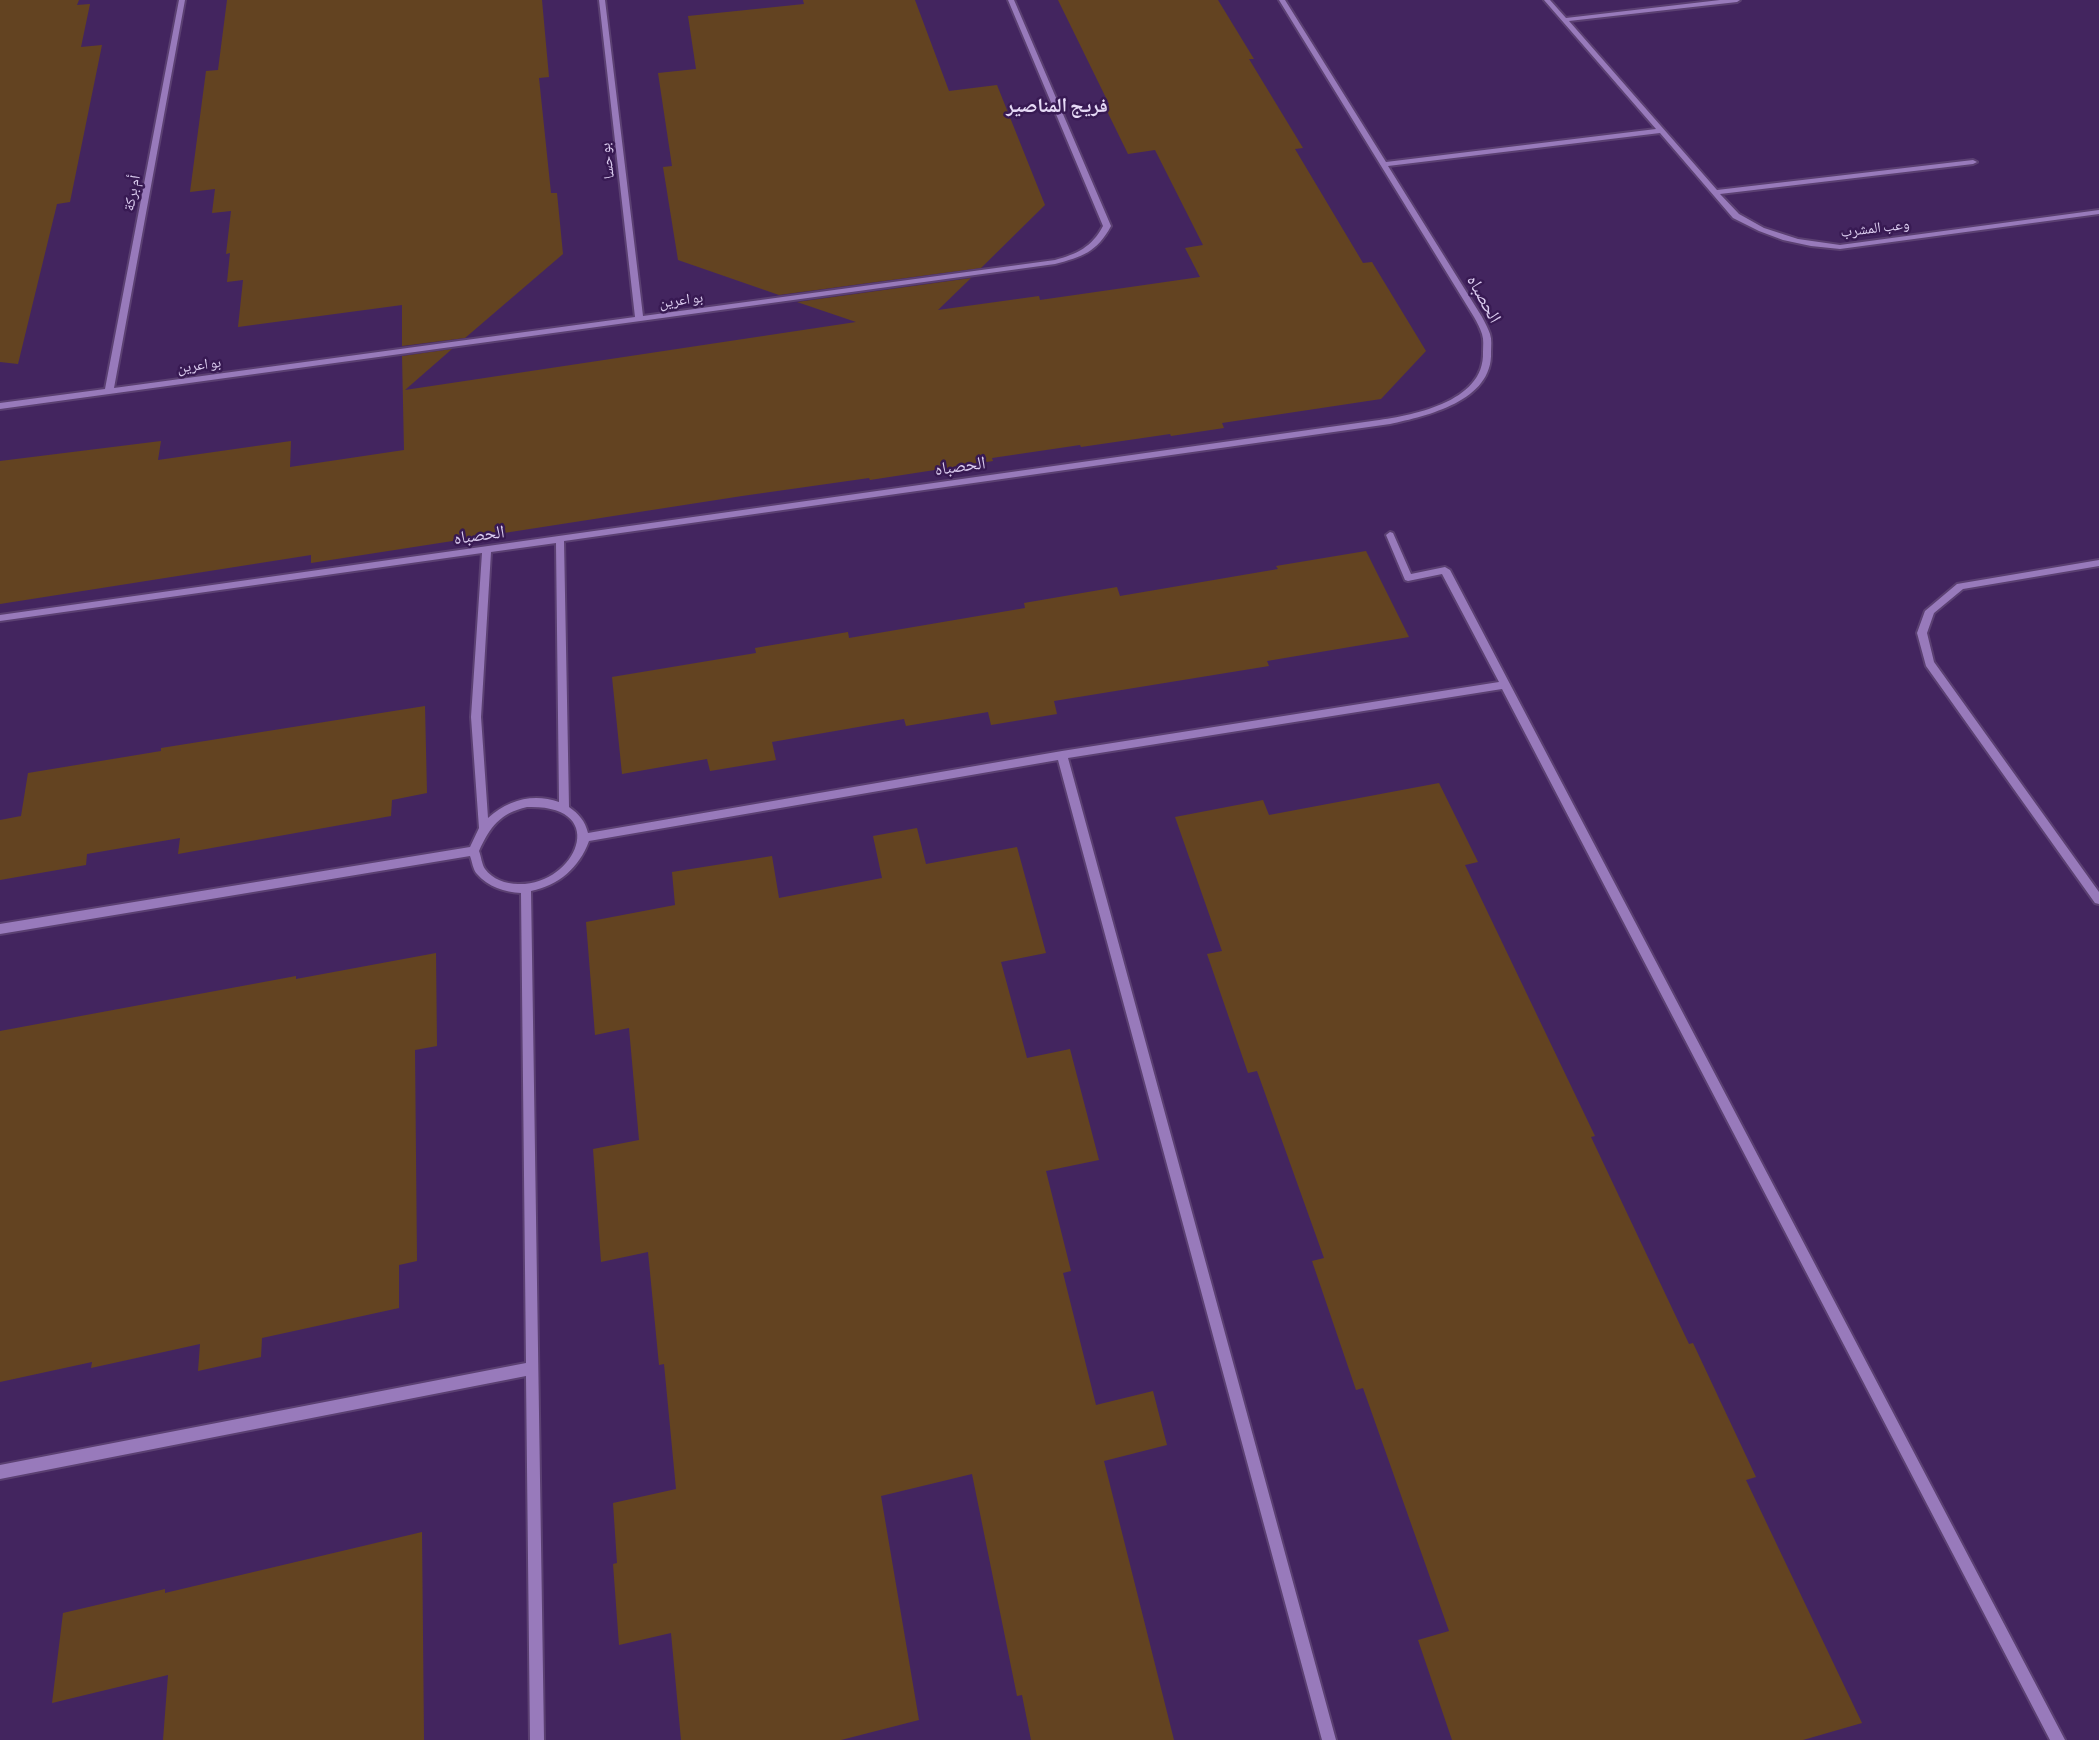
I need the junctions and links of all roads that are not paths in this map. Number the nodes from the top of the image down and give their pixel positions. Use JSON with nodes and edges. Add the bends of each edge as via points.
{"nodes":[{"id":1,"x":182,"y":0,"type":"edge"},
{"id":2,"x":602,"y":0,"type":"edge"},
{"id":3,"x":1011,"y":0,"type":"edge"},
{"id":4,"x":1282,"y":0,"type":"edge"},
{"id":5,"x":1547,"y":0,"type":"edge"},
{"id":6,"x":1737,"y":0,"type":"edge"},
{"id":7,"x":1564,"y":20,"type":"junction"},
{"id":8,"x":1661,"y":131,"type":"junction"},
{"id":9,"x":1973,"y":162,"type":"dead end"},
{"id":10,"x":1384,"y":164,"type":"junction"},
{"id":11,"x":1715,"y":192,"type":"junction"},
{"id":12,"x":2099,"y":212,"type":"edge"},
{"id":13,"x":639,"y":319,"type":"junction"},
{"id":14,"x":109,"y":391,"type":"junction"},
{"id":15,"x":0,"y":406,"type":"edge"},
{"id":16,"x":1390,"y":535,"type":"dead end"},
{"id":17,"x":560,"y":540,"type":"junction"},
{"id":18,"x":487,"y":551,"type":"junction"},
{"id":19,"x":2099,"y":563,"type":"edge"},
{"id":20,"x":0,"y":618,"type":"edge"},
{"id":21,"x":1505,"y":685,"type":"junction"},
{"id":22,"x":1062,"y":755,"type":"junction"},
{"id":23,"x":564,"y":807,"type":"junction"},
{"id":24,"x":484,"y":828,"type":"junction"},
{"id":25,"x":584,"y":838,"type":"junction"},
{"id":26,"x":474,"y":850,"type":"junction"},
{"id":27,"x":526,"y":888,"type":"junction"},
{"id":28,"x":2099,"y":900,"type":"edge"},
{"id":29,"x":0,"y":929,"type":"edge"},
{"id":30,"x":532,"y":1368,"type":"junction"},
{"id":31,"x":0,"y":1472,"type":"edge"},
{"id":32,"x":537,"y":1740,"type":"edge"},
{"id":33,"x":1329,"y":1740,"type":"edge"},
{"id":34,"x":2058,"y":1740,"type":"edge"}],
"edges":[{"from":1,"to":14,"type":"street","name":"أم بركة"},
{"from":2,"to":13,"type":"street","name":"بو حسا"},
{"from":3,"to":13,"type":"street","name":"بو اعرين","via":[[1102,210],[1107,226],[1100,242],[1081,255],[1055,262]]},
{"from":4,"to":10,"type":"street","name":"الحصباه"},
{"from":5,"to":7,"type":"street","name":"وعب المشرب"},
{"from":6,"to":7,"type":"street"},
{"from":7,"to":8,"type":"street","name":"وعب المشرب"},
{"from":8,"to":10,"type":"street"},
{"from":8,"to":11,"type":"street","name":"وعب المشرب"},
{"from":9,"to":11,"type":"street"},
{"from":10,"to":17,"type":"street","name":"الحصباه","via":[[1487,338],[1488,359],[1479,379],[1462,397],[1437,410],[1406,419]]},
{"from":11,"to":12,"type":"street","name":"وعب المشرب","via":[[1736,216],[1764,232],[1801,243],[1840,247]]},
{"from":13,"to":14,"type":"street","name":"بو اعرين"},
{"from":14,"to":15,"type":"street","name":"بو اعرين"},
{"from":16,"to":21,"type":"street","via":[[1408,578],[1446,570]]},
{"from":17,"to":18,"type":"street","name":"الحصباه"},
{"from":17,"to":23,"type":"street"},
{"from":18,"to":20,"type":"street","name":"الحصباه"},
{"from":18,"to":24,"type":"street","via":[[477,717]]},
{"from":19,"to":28,"type":"street","via":[[1959,586],[1930,611],[1922,633],[1929,663]]},
{"from":21,"to":22,"type":"street"},
{"from":21,"to":34,"type":"street"},
{"from":22,"to":25,"type":"street"},
{"from":22,"to":33,"type":"street"},
{"from":23,"to":24,"type":"street","via":[[537,802],[507,809]]},
{"from":23,"to":25,"type":"street","via":[[579,820]]},
{"from":24,"to":26,"type":"street"},
{"from":25,"to":27,"type":"street","via":[[576,861],[555,879]]},
{"from":26,"to":27,"type":"street","via":[[480,871],[500,885]]},
{"from":26,"to":29,"type":"street"},
{"from":27,"to":30,"type":"street"},
{"from":30,"to":31,"type":"street"},
{"from":30,"to":32,"type":"street"}]}
